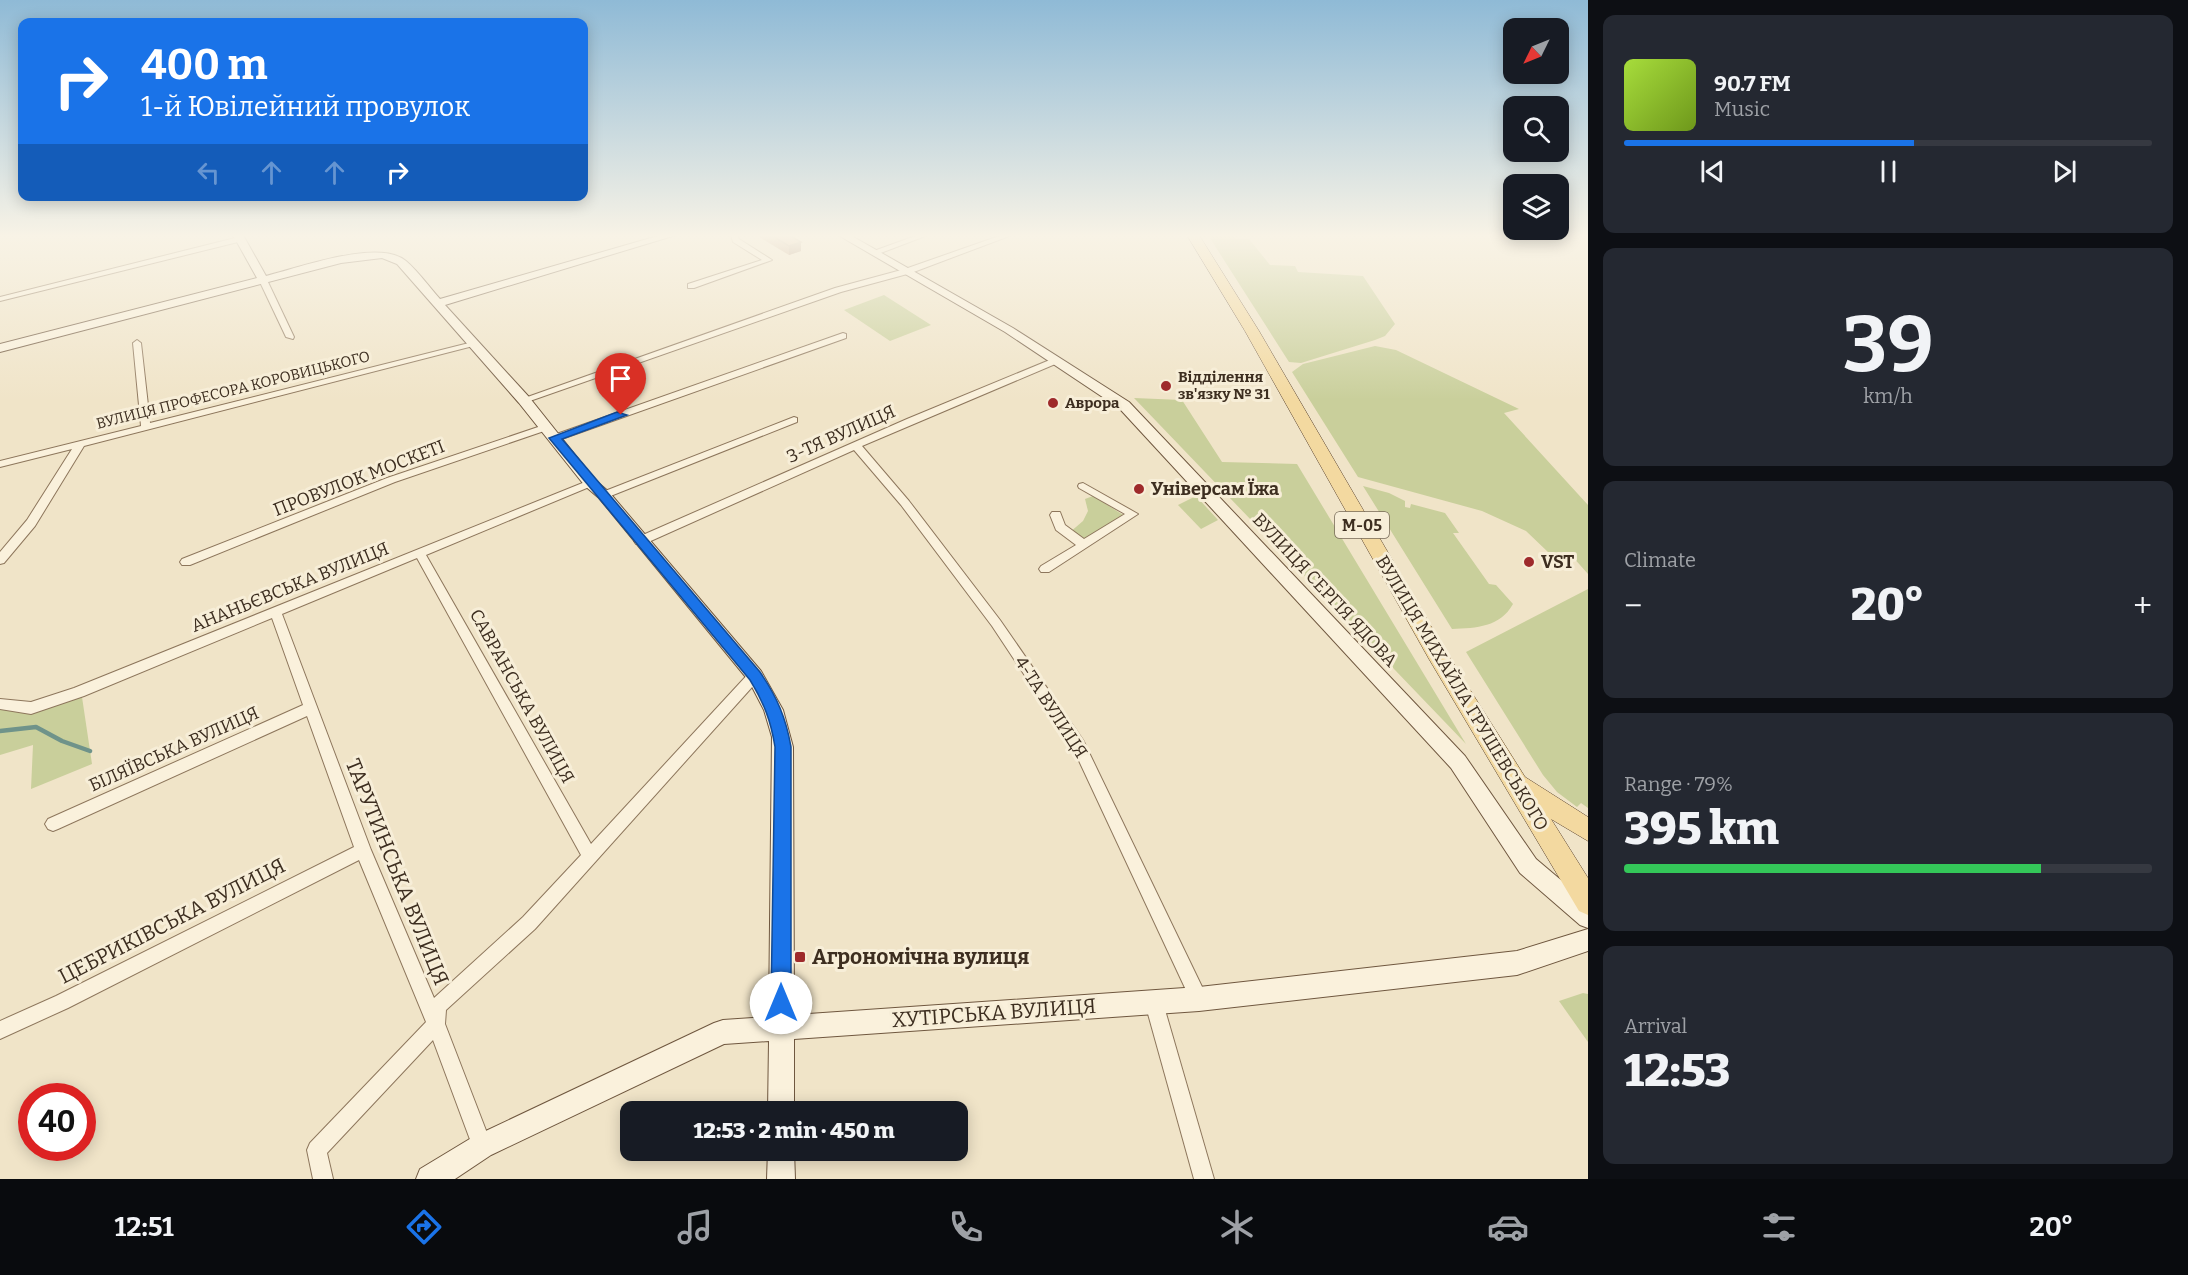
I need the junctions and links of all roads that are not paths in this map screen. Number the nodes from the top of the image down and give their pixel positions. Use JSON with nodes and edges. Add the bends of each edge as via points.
{"nodes":[{"id":1,"x":35,"y":290,"type":"edge"},
{"id":2,"x":224,"y":290,"type":"edge"},
{"id":3,"x":268,"y":290,"type":"edge"},
{"id":4,"x":424,"y":290,"type":"edge"},
{"id":5,"x":484,"y":290,"type":"edge"},
{"id":6,"x":838,"y":290,"type":"edge"},
{"id":7,"x":940,"y":290,"type":"edge"},
{"id":8,"x":1225,"y":290,"type":"edge"},
{"id":9,"x":0,"y":299,"type":"edge"},
{"id":10,"x":436,"y":304,"type":"junction"},
{"id":11,"x":843,"y":336,"type":"dead end"},
{"id":12,"x":290,"y":338,"type":"dead end"},
{"id":13,"x":136,"y":343,"type":"dead end"},
{"id":14,"x":473,"y":345,"type":"junction"},
{"id":15,"x":0,"y":348,"type":"edge"},
{"id":16,"x":1057,"y":360,"type":"junction"},
{"id":17,"x":524,"y":400,"type":"junction"},
{"id":18,"x":794,"y":420,"type":"dead end"},
{"id":19,"x":146,"y":427,"type":"junction"},
{"id":20,"x":549,"y":433,"type":"junction"},
{"id":21,"x":80,"y":444,"type":"junction"},
{"id":22,"x":855,"y":445,"type":"junction"},
{"id":23,"x":0,"y":464,"type":"edge"},
{"id":24,"x":590,"y":483,"type":"junction"},
{"id":25,"x":1083,"y":486,"type":"dead end"},
{"id":26,"x":604,"y":495,"type":"junction"},
{"id":27,"x":1056,"y":515,"type":"dead end"},
{"id":28,"x":640,"y":541,"type":"junction"},
{"id":29,"x":1083,"y":545,"type":"junction"},
{"id":30,"x":420,"y":554,"type":"junction"},
{"id":31,"x":0,"y":560,"type":"edge"},
{"id":32,"x":186,"y":562,"type":"dead end"},
{"id":33,"x":1045,"y":569,"type":"dead end"},
{"id":34,"x":276,"y":613,"type":"junction"},
{"id":35,"x":755,"y":676,"type":"junction"},
{"id":36,"x":0,"y":704,"type":"edge"},
{"id":37,"x":310,"y":708,"type":"junction"},
{"id":38,"x":1515,"y":783,"type":"junction"},
{"id":39,"x":53,"y":824,"type":"dead end"},
{"id":40,"x":1588,"y":830,"type":"edge"},
{"id":41,"x":363,"y":850,"type":"junction"},
{"id":42,"x":590,"y":857,"type":"junction"},
{"id":43,"x":1588,"y":902,"type":"edge"},
{"id":44,"x":1588,"y":918,"type":"edge"},
{"id":45,"x":1588,"y":940,"type":"edge"},
{"id":46,"x":1199,"y":999,"type":"junction"},
{"id":47,"x":1154,"y":1003,"type":"junction"},
{"id":48,"x":436,"y":1024,"type":"junction"},
{"id":49,"x":780,"y":1027,"type":"junction"},
{"id":50,"x":0,"y":1030,"type":"edge"},
{"id":51,"x":781,"y":1101,"type":"edge"},
{"id":52,"x":482,"y":1146,"type":"junction"},
{"id":53,"x":781,"y":1161,"type":"edge"},
{"id":54,"x":323,"y":1179,"type":"edge"},
{"id":55,"x":429,"y":1179,"type":"edge"},
{"id":56,"x":781,"y":1179,"type":"edge"},
{"id":57,"x":1204,"y":1179,"type":"edge"}],
"edges":[{"from":1,"to":9,"type":"street"},
{"from":2,"to":15,"type":"street"},
{"from":3,"to":12,"type":"street"},
{"from":4,"to":10,"type":"street"},
{"from":5,"to":10,"type":"street"},
{"from":6,"to":17,"type":"street"},
{"from":7,"to":16,"type":"street","name":"ВУЛИЦЯ СЕРГІЯ ЯДОВА"},
{"from":8,"to":38,"type":"main road","name":"ВУЛИЦЯ МИХАЙЛА ГРУШЕВСЬКОГО","number":"М-05"},
{"from":10,"to":14,"type":"street"},
{"from":11,"to":20,"type":"street","name":"ПРОВУЛОК МОСКЕТІ"},
{"from":13,"to":19,"type":"street"},
{"from":14,"to":17,"type":"street"},
{"from":14,"to":19,"type":"street","name":"ВУЛИЦЯ ПРОФЕСОРА КОРОВИЦЬКОГО"},
{"from":16,"to":22,"type":"street","name":"3-ТЯ ВУЛИЦЯ"},
{"from":16,"to":44,"type":"street","name":"ВУЛИЦЯ СЕРГІЯ ЯДОВА","via":[[1141,421],[1458,762],[1528,866]]},
{"from":17,"to":20,"type":"street"},
{"from":18,"to":26,"type":"street"},
{"from":19,"to":21,"type":"street","name":"ВУЛИЦЯ ПРОФЕСОРА КОРОВИЦЬКОГО"},
{"from":20,"to":24,"type":"street"},
{"from":20,"to":32,"type":"street","name":"ПРОВУЛОК МОСКЕТІ","via":[[391,480]]},
{"from":21,"to":23,"type":"street","name":"ВУЛИЦЯ ПРОФЕСОРА КОРОВИЦЬКОГО"},
{"from":21,"to":31,"type":"street","via":[[31,523]]},
{"from":22,"to":28,"type":"street","name":"3-ТЯ ВУЛИЦЯ"},
{"from":22,"to":46,"type":"street","name":"4-ТА ВУЛИЦЯ","via":[[905,503],[989,614],[1078,744]]},
{"from":24,"to":26,"type":"street"},
{"from":24,"to":30,"type":"street","name":"АНАНЬЄВСЬКА ВУЛИЦЯ"},
{"from":25,"to":29,"type":"street","via":[[1133,514]]},
{"from":26,"to":28,"type":"street"},
{"from":27,"to":29,"type":"street","via":[[1060,527]]},
{"from":28,"to":35,"type":"street"},
{"from":29,"to":33,"type":"street"},
{"from":30,"to":34,"type":"street","name":"АНАНЬЄВСЬКА ВУЛИЦЯ"},
{"from":30,"to":42,"type":"street","name":"САВРАНСЬКА ВУЛИЦЯ"},
{"from":34,"to":36,"type":"street","name":"АНАНЬЄВСЬКА ВУЛИЦЯ","via":[[31,708]]},
{"from":34,"to":37,"type":"street","name":"ТАРУТИНСЬКА ВУЛИЦЯ"},
{"from":35,"to":42,"type":"street"},
{"from":35,"to":49,"type":"street","via":[[770,698],[783,747]]},
{"from":37,"to":39,"type":"street","name":"БІЛЯЇВСЬКА ВУЛИЦЯ"},
{"from":37,"to":41,"type":"street","name":"ТАРУТИНСЬКА ВУЛИЦЯ"},
{"from":38,"to":40,"type":"main road"},
{"from":38,"to":43,"type":"main road","name":"ВУЛИЦЯ МИХАЙЛА ГРУШЕВСЬКОГО","number":"М-05"},
{"from":41,"to":48,"type":"street","name":"ТАРУТИНСЬКА ВУЛИЦЯ"},
{"from":41,"to":50,"type":"street","name":"ЦЕБРИКІВСЬКА ВУЛИЦЯ"},
{"from":42,"to":48,"type":"street","via":[[530,923],[438,1006]]},
{"from":45,"to":46,"type":"street","name":"ХУТІРСЬКА ВУЛИЦЯ","via":[[1517,963]]},
{"from":46,"to":47,"type":"street","name":"ХУТІРСЬКА ВУЛИЦЯ"},
{"from":47,"to":49,"type":"street","name":"ХУТІРСЬКА ВУЛИЦЯ"},
{"from":47,"to":57,"type":"street"},
{"from":48,"to":52,"type":"street","name":"ТАРУТИНСЬКА ВУЛИЦЯ"},
{"from":48,"to":54,"type":"street","via":[[317,1150]]},
{"from":49,"to":51,"type":"street"},
{"from":49,"to":52,"type":"street","name":"ХУТІРСЬКА ВУЛИЦЯ","via":[[723,1032]]},
{"from":52,"to":55,"type":"street","name":"ХУТІРСЬКА ВУЛИЦЯ"},
{"from":53,"to":56,"type":"street"}]}
